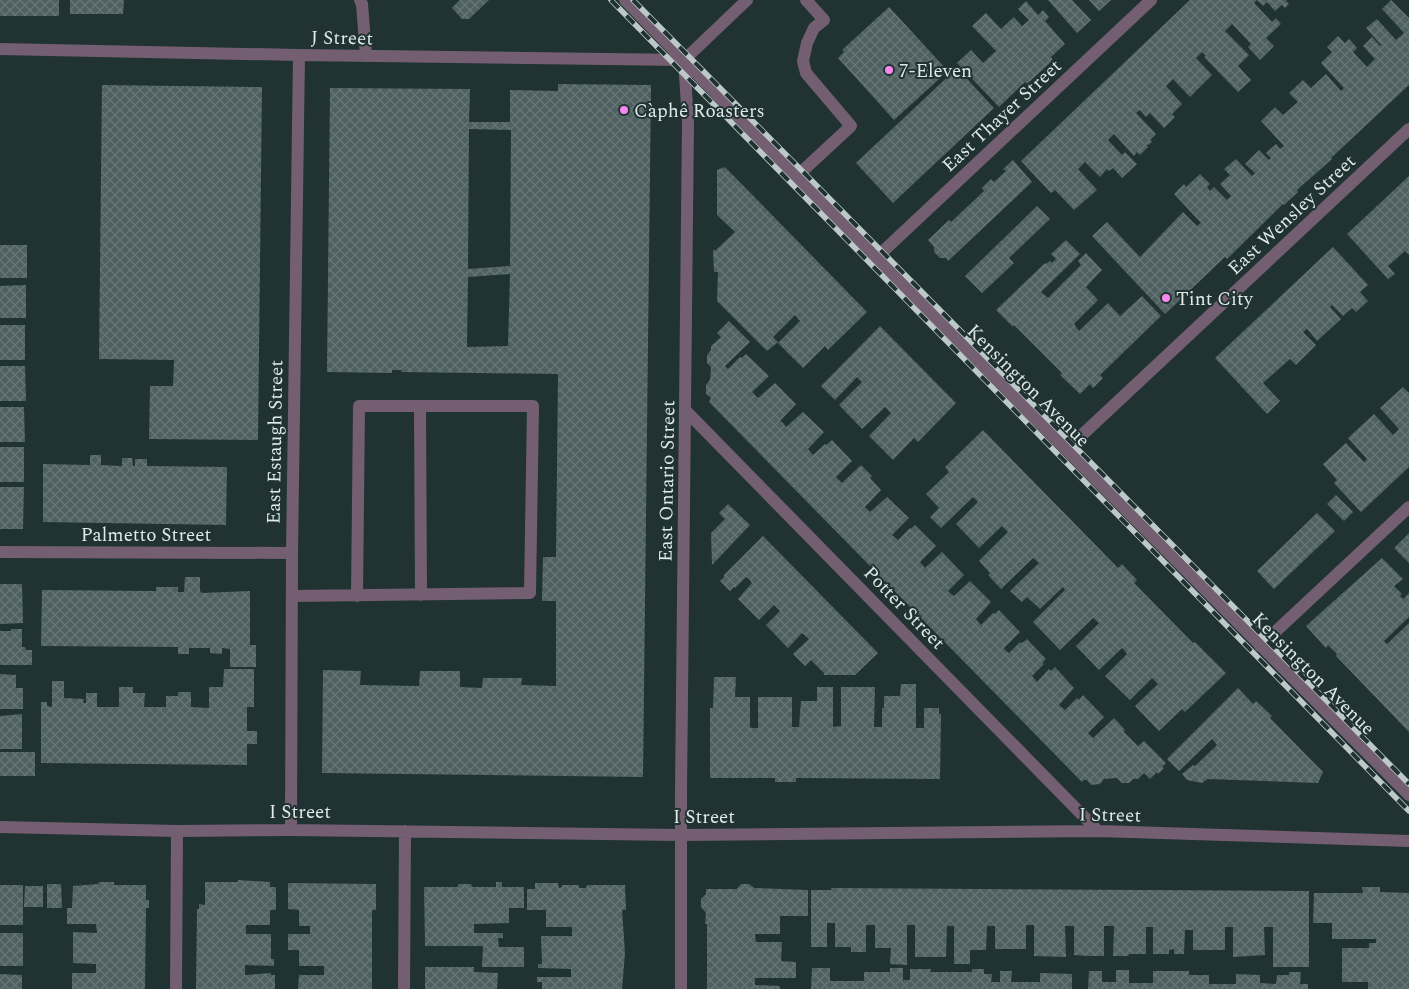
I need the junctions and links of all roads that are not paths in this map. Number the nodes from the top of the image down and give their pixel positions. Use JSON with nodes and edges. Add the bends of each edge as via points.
{"nodes":[{"id":1,"x":360,"y":0,"type":"edge"},
{"id":2,"x":624,"y":0,"type":"edge"},
{"id":3,"x":747,"y":0,"type":"edge"},
{"id":4,"x":806,"y":0,"type":"edge"},
{"id":5,"x":1151,"y":0,"type":"edge"},
{"id":6,"x":0,"y":49,"type":"edge"},
{"id":7,"x":299,"y":55,"type":"junction"},
{"id":8,"x":366,"y":56,"type":"junction"},
{"id":9,"x":684,"y":60,"type":"junction"},
{"id":10,"x":1409,"y":129,"type":"edge"},
{"id":11,"x":797,"y":176,"type":"junction"},
{"id":12,"x":876,"y":258,"type":"junction"},
{"id":13,"x":420,"y":406,"type":"junction"},
{"id":14,"x":685,"y":410,"type":"junction"},
{"id":15,"x":1067,"y":449,"type":"junction"},
{"id":16,"x":1409,"y":507,"type":"edge"},
{"id":17,"x":0,"y":552,"type":"edge"},
{"id":18,"x":292,"y":553,"type":"junction"},
{"id":19,"x":421,"y":595,"type":"junction"},
{"id":20,"x":292,"y":596,"type":"junction"},
{"id":21,"x":357,"y":596,"type":"junction"},
{"id":22,"x":1260,"y":646,"type":"junction"},
{"id":23,"x":1409,"y":795,"type":"edge"},
{"id":24,"x":0,"y":827,"type":"edge"},
{"id":25,"x":291,"y":830,"type":"junction"},
{"id":26,"x":177,"y":831,"type":"junction"},
{"id":27,"x":406,"y":831,"type":"junction"},
{"id":28,"x":1098,"y":831,"type":"junction"},
{"id":29,"x":680,"y":835,"type":"junction"},
{"id":30,"x":1409,"y":841,"type":"edge"},
{"id":31,"x":176,"y":989,"type":"edge"},
{"id":32,"x":404,"y":989,"type":"edge"},
{"id":33,"x":681,"y":989,"type":"edge"}],
"edges":[{"from":1,"to":8,"type":"street"},
{"from":2,"to":9,"type":"street","name":"Kensington Avenue"},
{"from":3,"to":9,"type":"street"},
{"from":4,"to":11,"type":"street","via":[[824,20],[814,28],[807,43],[806,73],[851,126]]},
{"from":5,"to":12,"type":"street","name":"East Thayer Street"},
{"from":6,"to":7,"type":"street","name":"J Street"},
{"from":7,"to":8,"type":"street","name":"J Street"},
{"from":7,"to":18,"type":"street","name":"East Estaugh Street"},
{"from":8,"to":9,"type":"street","name":"J Street"},
{"from":9,"to":11,"type":"street","name":"Kensington Avenue"},
{"from":9,"to":14,"type":"street","name":"East Ontario Street","via":[[688,121]]},
{"from":10,"to":15,"type":"street","name":"East Wensley Street"},
{"from":11,"to":12,"type":"street","name":"Kensington Avenue"},
{"from":12,"to":15,"type":"street","name":"Kensington Avenue"},
{"from":13,"to":19,"type":"street"},
{"from":13,"to":19,"type":"street","via":[[533,406],[530,593]]},
{"from":13,"to":21,"type":"street","via":[[359,406]]},
{"from":14,"to":28,"type":"street","name":"Potter Street"},
{"from":14,"to":29,"type":"street","name":"East Ontario Street"},
{"from":15,"to":22,"type":"street","name":"Kensington Avenue"},
{"from":16,"to":22,"type":"street"},
{"from":17,"to":18,"type":"street","name":"Palmetto Street"},
{"from":18,"to":20,"type":"street","name":"East Estaugh Street"},
{"from":19,"to":21,"type":"street"},
{"from":20,"to":21,"type":"street"},
{"from":20,"to":25,"type":"street","name":"East Estaugh Street"},
{"from":22,"to":23,"type":"street","name":"Kensington Avenue"},
{"from":24,"to":26,"type":"street","name":"I Street"},
{"from":25,"to":26,"type":"street","name":"I Street"},
{"from":25,"to":27,"type":"street","name":"I Street"},
{"from":26,"to":31,"type":"street"},
{"from":27,"to":29,"type":"street","name":"I Street"},
{"from":27,"to":32,"type":"street"},
{"from":28,"to":29,"type":"street","name":"I Street"},
{"from":28,"to":30,"type":"street","name":"I Street"},
{"from":29,"to":33,"type":"street","name":"East Ontario Street"}]}
